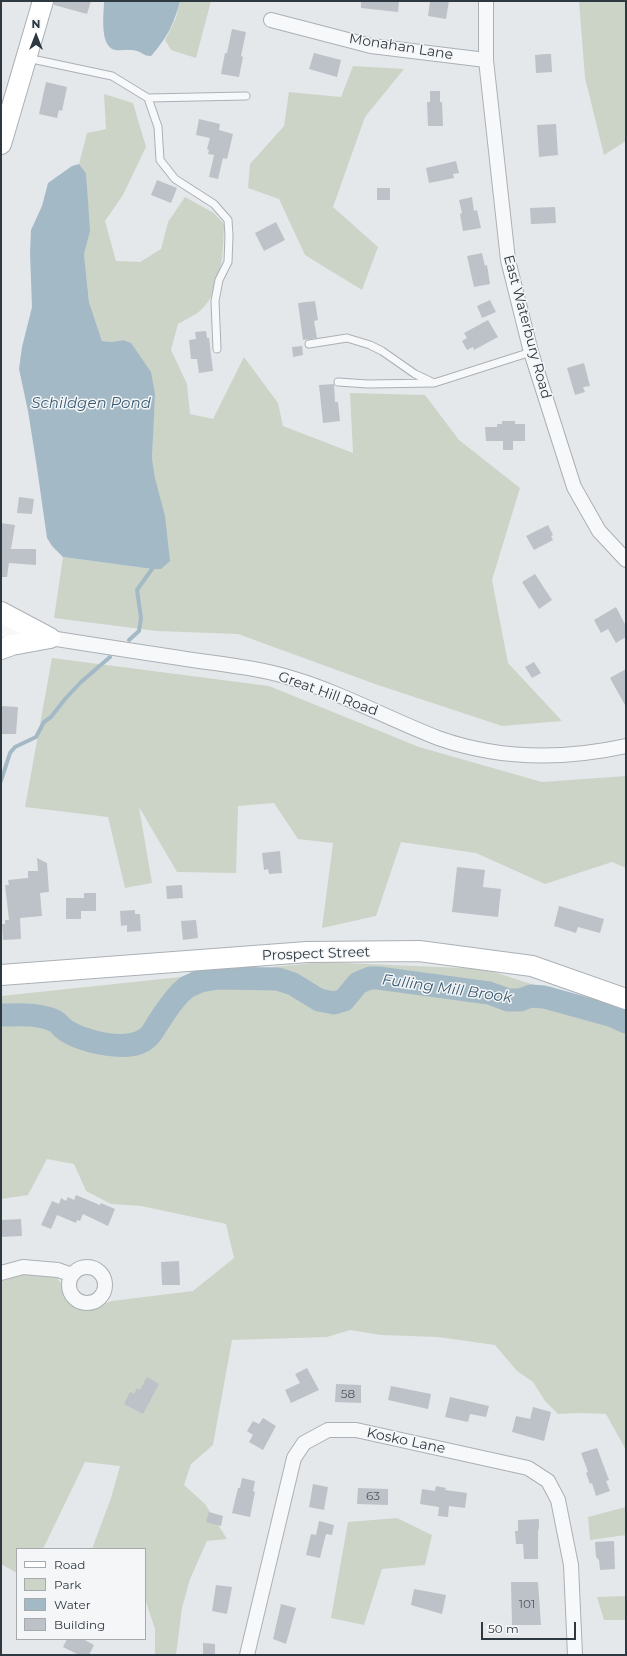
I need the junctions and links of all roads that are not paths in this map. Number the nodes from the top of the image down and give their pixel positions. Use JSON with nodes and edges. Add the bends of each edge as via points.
{"nodes":[{"id":1,"x":43,"y":1,"type":"edge"},
{"id":2,"x":486,"y":1,"type":"edge"},
{"id":3,"x":271,"y":20,"type":"dead end"},
{"id":4,"x":25,"y":57,"type":"junction"},
{"id":5,"x":486,"y":60,"type":"junction"},
{"id":6,"x":246,"y":96,"type":"dead end"},
{"id":7,"x":148,"y":98,"type":"junction"},
{"id":8,"x":1,"y":144,"type":"edge"},
{"id":9,"x":309,"y":344,"type":"dead end"},
{"id":10,"x":217,"y":349,"type":"dead end"},
{"id":11,"x":531,"y":352,"type":"junction"},
{"id":12,"x":338,"y":382,"type":"dead end"},
{"id":13,"x":434,"y":383,"type":"junction"},
{"id":14,"x":626,"y":560,"type":"edge"},
{"id":15,"x":1,"y":612,"type":"edge"},
{"id":16,"x":1,"y":630,"type":"edge"},
{"id":17,"x":50,"y":638,"type":"junction"},
{"id":18,"x":1,"y":649,"type":"edge"},
{"id":19,"x":626,"y":746,"type":"edge"},
{"id":20,"x":1,"y":975,"type":"edge"},
{"id":21,"x":626,"y":999,"type":"edge"},
{"id":22,"x":1,"y":1273,"type":"edge"},
{"id":23,"x":72,"y":1276,"type":"dead end"},
{"id":24,"x":247,"y":1655,"type":"edge"},
{"id":25,"x":575,"y":1655,"type":"edge"}],
"edges":[{"from":1,"to":4,"type":"main road"},
{"from":2,"to":5,"type":"street","name":"East Waterbury Road"},
{"from":3,"to":5,"type":"street","name":"Monahan Lane","via":[[371,46]]},
{"from":4,"to":7,"type":"lane","via":[[112,76]]},
{"from":4,"to":8,"type":"main road"},
{"from":5,"to":11,"type":"street","name":"East Waterbury Road","via":[[508,260]]},
{"from":6,"to":7,"type":"lane"},
{"from":7,"to":10,"type":"lane","via":[[158,127],[160,160],[175,179],[214,204],[228,220],[228,262],[219,280],[215,300]]},
{"from":9,"to":13,"type":"lane","via":[[347,338],[370,345],[382,350],[414,374]]},
{"from":11,"to":13,"type":"lane"},
{"from":11,"to":14,"type":"street","name":"East Waterbury Road","via":[[574,487],[598,531]]},
{"from":12,"to":13,"type":"lane"},
{"from":15,"to":17,"type":"main road"},
{"from":16,"to":17,"type":"street","name":"Great Hill Road"},
{"from":17,"to":18,"type":"main road"},
{"from":17,"to":19,"type":"street","name":"Great Hill Road","via":[[247,668],[291,678],[439,738],[510,755],[575,755]]},
{"from":20,"to":21,"type":"main road","name":"Prospect Street","via":[[307,952],[419,951],[532,966]]},
{"from":22,"to":23,"type":"street","via":[[23,1267],[58,1270]]},
{"from":24,"to":25,"type":"street","name":"Kosko Lane","via":[[294,1458],[304,1443],[328,1430],[356,1430],[528,1468],[548,1481],[558,1500],[571,1565]]}]}
